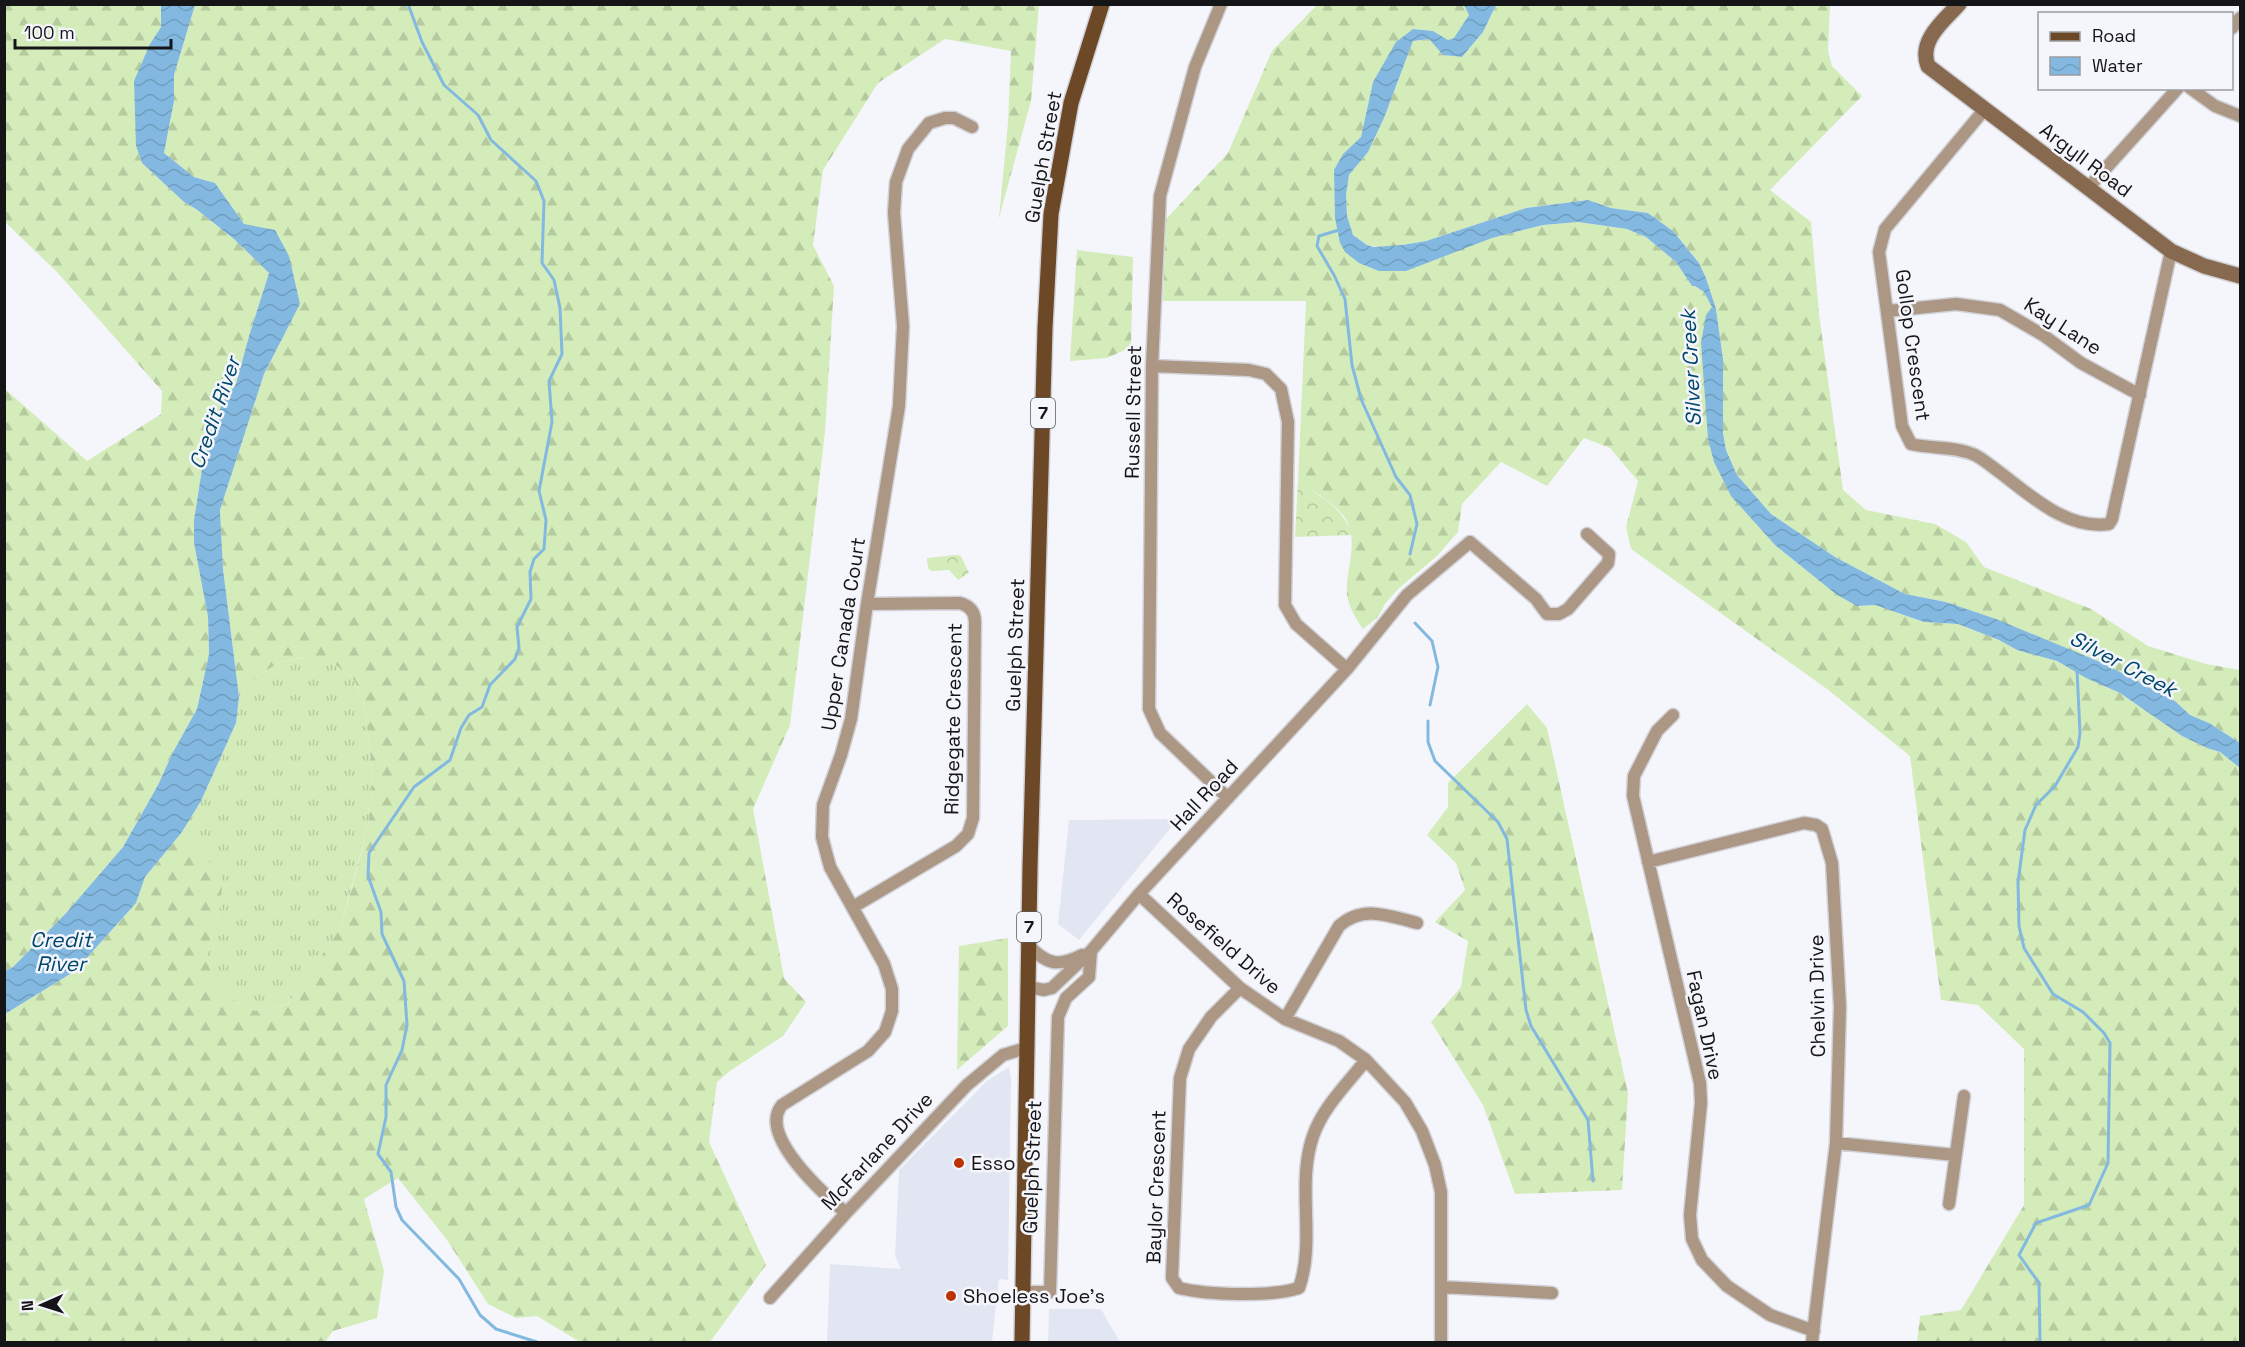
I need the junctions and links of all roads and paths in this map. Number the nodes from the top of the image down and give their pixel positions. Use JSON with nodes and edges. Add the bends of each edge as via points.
{"nodes":[{"id":1,"x":1102,"y":4,"type":"edge"},
{"id":2,"x":1221,"y":4,"type":"edge"},
{"id":3,"x":1959,"y":4,"type":"edge"},
{"id":4,"x":2176,"y":90,"type":"edge"},
{"id":5,"x":2193,"y":90,"type":"edge"},
{"id":6,"x":1984,"y":110,"type":"junction"},
{"id":7,"x":2241,"y":116,"type":"edge"},
{"id":8,"x":972,"y":127,"type":"dead end"},
{"id":9,"x":2089,"y":187,"type":"junction"},
{"id":10,"x":2171,"y":251,"type":"junction"},
{"id":11,"x":2241,"y":276,"type":"edge"},
{"id":12,"x":1888,"y":311,"type":"junction"},
{"id":13,"x":1152,"y":366,"type":"junction"},
{"id":14,"x":2140,"y":395,"type":"junction"},
{"id":15,"x":1587,"y":534,"type":"dead end"},
{"id":16,"x":867,"y":604,"type":"junction"},
{"id":17,"x":1347,"y":669,"type":"junction"},
{"id":18,"x":1673,"y":715,"type":"dead end"},
{"id":19,"x":1228,"y":798,"type":"junction"},
{"id":20,"x":1648,"y":862,"type":"junction"},
{"id":21,"x":1138,"y":894,"type":"junction"},
{"id":22,"x":853,"y":907,"type":"junction"},
{"id":23,"x":1417,"y":923,"type":"dead end"},
{"id":24,"x":1028,"y":945,"type":"junction"},
{"id":25,"x":1091,"y":951,"type":"junction"},
{"id":26,"x":1028,"y":987,"type":"junction"},
{"id":27,"x":1240,"y":988,"type":"junction"},
{"id":28,"x":1058,"y":1017,"type":"joint"},
{"id":29,"x":1285,"y":1019,"type":"junction"},
{"id":30,"x":1026,"y":1048,"type":"junction"},
{"id":31,"x":1366,"y":1060,"type":"junction"},
{"id":32,"x":1964,"y":1096,"type":"dead end"},
{"id":33,"x":1836,"y":1143,"type":"junction"},
{"id":34,"x":1955,"y":1155,"type":"junction"},
{"id":35,"x":1949,"y":1204,"type":"dead end"},
{"id":36,"x":846,"y":1213,"type":"junction"},
{"id":37,"x":1442,"y":1287,"type":"junction"},
{"id":38,"x":1023,"y":1292,"type":"junction"},
{"id":39,"x":1552,"y":1293,"type":"dead end"},
{"id":40,"x":770,"y":1298,"type":"dead end"},
{"id":41,"x":1813,"y":1336,"type":"edge"},
{"id":42,"x":1022,"y":1342,"type":"edge"},
{"id":43,"x":1441,"y":1342,"type":"edge"}],
"edges":[{"from":1,"to":24,"type":"main road","name":"Guelph Street","number":"7","via":[[1071,102],[1051,214]]},
{"from":2,"to":13,"type":"street","name":"Russell Street","via":[[1195,67],[1160,196]]},
{"from":3,"to":6,"type":"street","name":"Argyll Road","via":[[1927,44],[1928,66]]},
{"from":4,"to":9,"type":"street"},
{"from":5,"to":7,"type":"street"},
{"from":6,"to":9,"type":"street","name":"Argyll Road"},
{"from":6,"to":12,"type":"street","name":"Gollop Crescent","via":[[1885,229],[1880,252]]},
{"from":8,"to":16,"type":"street","name":"Upper Canada Court","via":[[945,117],[928,123],[908,149],[896,182],[894,213],[903,326],[899,406]]},
{"from":9,"to":10,"type":"street","name":"Argyll Road"},
{"from":10,"to":11,"type":"street","name":"Argyll Road","via":[[2204,266]]},
{"from":10,"to":14,"type":"street","name":"Gollop Crescent"},
{"from":12,"to":14,"type":"street","name":"Kay Lane","via":[[1956,304],[2000,310],[2081,363]]},
{"from":12,"to":14,"type":"street","name":"Gollop Crescent","via":[[1902,426],[1911,444],[1976,456],[2074,522],[2096,526],[2109,524],[2112,519]]},
{"from":13,"to":17,"type":"street","via":[[1249,370],[1266,374],[1281,389],[1288,422],[1285,605],[1296,624]]},
{"from":13,"to":19,"type":"street","name":"Russell Street","via":[[1149,709],[1160,733]]},
{"from":15,"to":17,"type":"street","name":"Hall Road","via":[[1609,554],[1608,563],[1568,609],[1547,614],[1536,599],[1470,542],[1407,595]]},
{"from":16,"to":22,"type":"street","name":"Upper Canada Court","via":[[851,719],[822,814],[822,837],[830,867]]},
{"from":16,"to":22,"type":"street","name":"Ridgegate Crescent","via":[[960,603],[973,611],[973,818],[968,834],[956,846]]},
{"from":17,"to":19,"type":"street","name":"Hall Road"},
{"from":18,"to":20,"type":"street","name":"Fagan Drive","via":[[1657,731],[1634,776],[1633,796]]},
{"from":19,"to":21,"type":"street","name":"Hall Road"},
{"from":20,"to":33,"type":"street","name":"Chelvin Drive","via":[[1804,823],[1822,829],[1832,863],[1840,1007]]},
{"from":20,"to":41,"type":"street","name":"Fagan Drive","via":[[1700,1083],[1690,1215],[1692,1239],[1702,1260],[1727,1286],[1770,1315]]},
{"from":21,"to":25,"type":"street","name":"Hall Road"},
{"from":21,"to":27,"type":"street","name":"Rosefield Drive"},
{"from":22,"to":36,"type":"street","name":"Upper Canada Court","via":[[889,978],[893,1000],[890,1022],[868,1051],[782,1105],[775,1121],[805,1174]]},
{"from":23,"to":29,"type":"street","via":[[1368,912],[1348,917]]},
{"from":24,"to":25,"type":"street","via":[[1040,957],[1054,963],[1070,961]]},
{"from":24,"to":26,"type":"main road","name":"Guelph Street","number":"7"},
{"from":25,"to":26,"type":"street","name":"Hall Road","via":[[1052,988]]},
{"from":25,"to":28,"type":"street","name":"Hall Road","via":[[1089,977],[1066,998]]},
{"from":26,"to":30,"type":"main road","name":"Guelph Street"},
{"from":27,"to":29,"type":"street","name":"Rosefield Drive"},
{"from":27,"to":31,"type":"street","name":"Baylor Crescent","via":[[1211,1017],[1189,1049],[1180,1078],[1172,1278],[1179,1288],[1196,1292],[1283,1294],[1299,1288],[1306,1269],[1306,1168],[1313,1137],[1323,1114]]},
{"from":28,"to":38,"type":"street","name":"Guelph Street","via":[[1050,1292]]},
{"from":29,"to":31,"type":"street","name":"Rosefield Drive","via":[[1339,1041]]},
{"from":30,"to":36,"type":"street","name":"McFarlane Drive","via":[[1003,1055],[967,1085]]},
{"from":30,"to":38,"type":"main road","name":"Guelph Street"},
{"from":31,"to":37,"type":"street","name":"Rosefield Drive","via":[[1405,1102],[1435,1165],[1441,1192]]},
{"from":32,"to":34,"type":"street"},
{"from":33,"to":34,"type":"street"},
{"from":33,"to":41,"type":"street","name":"Chelvin Drive"},
{"from":34,"to":35,"type":"street"},
{"from":36,"to":40,"type":"street","name":"McFarlane Drive"},
{"from":37,"to":39,"type":"street"},
{"from":37,"to":43,"type":"street","name":"Rosefield Drive"},
{"from":38,"to":42,"type":"main road","name":"Guelph Street"}]}
